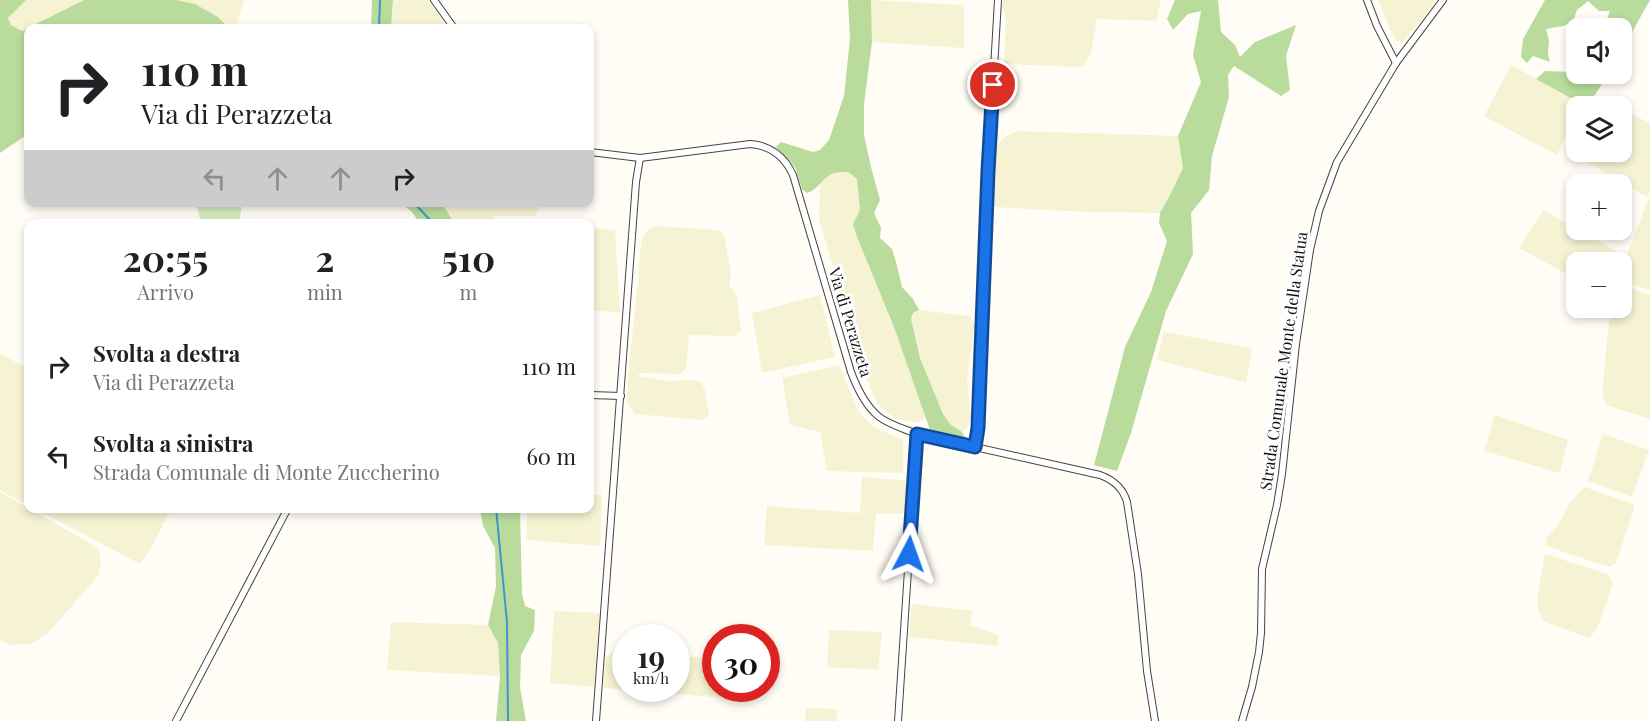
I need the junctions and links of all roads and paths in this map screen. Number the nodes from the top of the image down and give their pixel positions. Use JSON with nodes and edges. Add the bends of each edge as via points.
{"nodes":[{"id":1,"x":434,"y":0,"type":"edge"},
{"id":2,"x":998,"y":0,"type":"edge"},
{"id":3,"x":1366,"y":0,"type":"edge"},
{"id":4,"x":1443,"y":0,"type":"edge"},
{"id":5,"x":451,"y":24,"type":"edge"},
{"id":6,"x":1396,"y":63,"type":"junction"},
{"id":7,"x":594,"y":153,"type":"edge"},
{"id":8,"x":640,"y":158,"type":"junction"},
{"id":9,"x":594,"y":395,"type":"edge"},
{"id":10,"x":621,"y":396,"type":"junction"},
{"id":11,"x":917,"y":434,"type":"junction"},
{"id":12,"x":975,"y":447,"type":"junction"},
{"id":13,"x":285,"y":513,"type":"edge"},
{"id":14,"x":176,"y":721,"type":"edge"},
{"id":15,"x":596,"y":721,"type":"edge"},
{"id":16,"x":898,"y":721,"type":"edge"},
{"id":17,"x":1155,"y":721,"type":"edge"},
{"id":18,"x":1242,"y":721,"type":"edge"}],
"edges":[{"from":1,"to":5,"type":"street"},
{"from":2,"to":12,"type":"street"},
{"from":3,"to":6,"type":"street"},
{"from":4,"to":6,"type":"street","name":"Strada Comunale Monte della Statua"},
{"from":6,"to":18,"type":"street","name":"Strada Comunale Monte della Statua","via":[[1337,162],[1319,210],[1296,344],[1282,474],[1261,573],[1259,652]]},
{"from":7,"to":8,"type":"street","name":"Via di Perazzeta"},
{"from":8,"to":10,"type":"street"},
{"from":8,"to":11,"type":"street","name":"Via di Perazzeta","via":[[750,144],[765,147],[783,159],[795,180],[858,388],[878,416]]},
{"from":9,"to":10,"type":"street"},
{"from":10,"to":15,"type":"street"},
{"from":11,"to":12,"type":"street","name":"Via di Perazzeta"},
{"from":11,"to":16,"type":"street"},
{"from":12,"to":17,"type":"street","name":"Via di Perazzeta","via":[[1100,475],[1123,492],[1128,504]]},
{"from":13,"to":14,"type":"street"}]}
